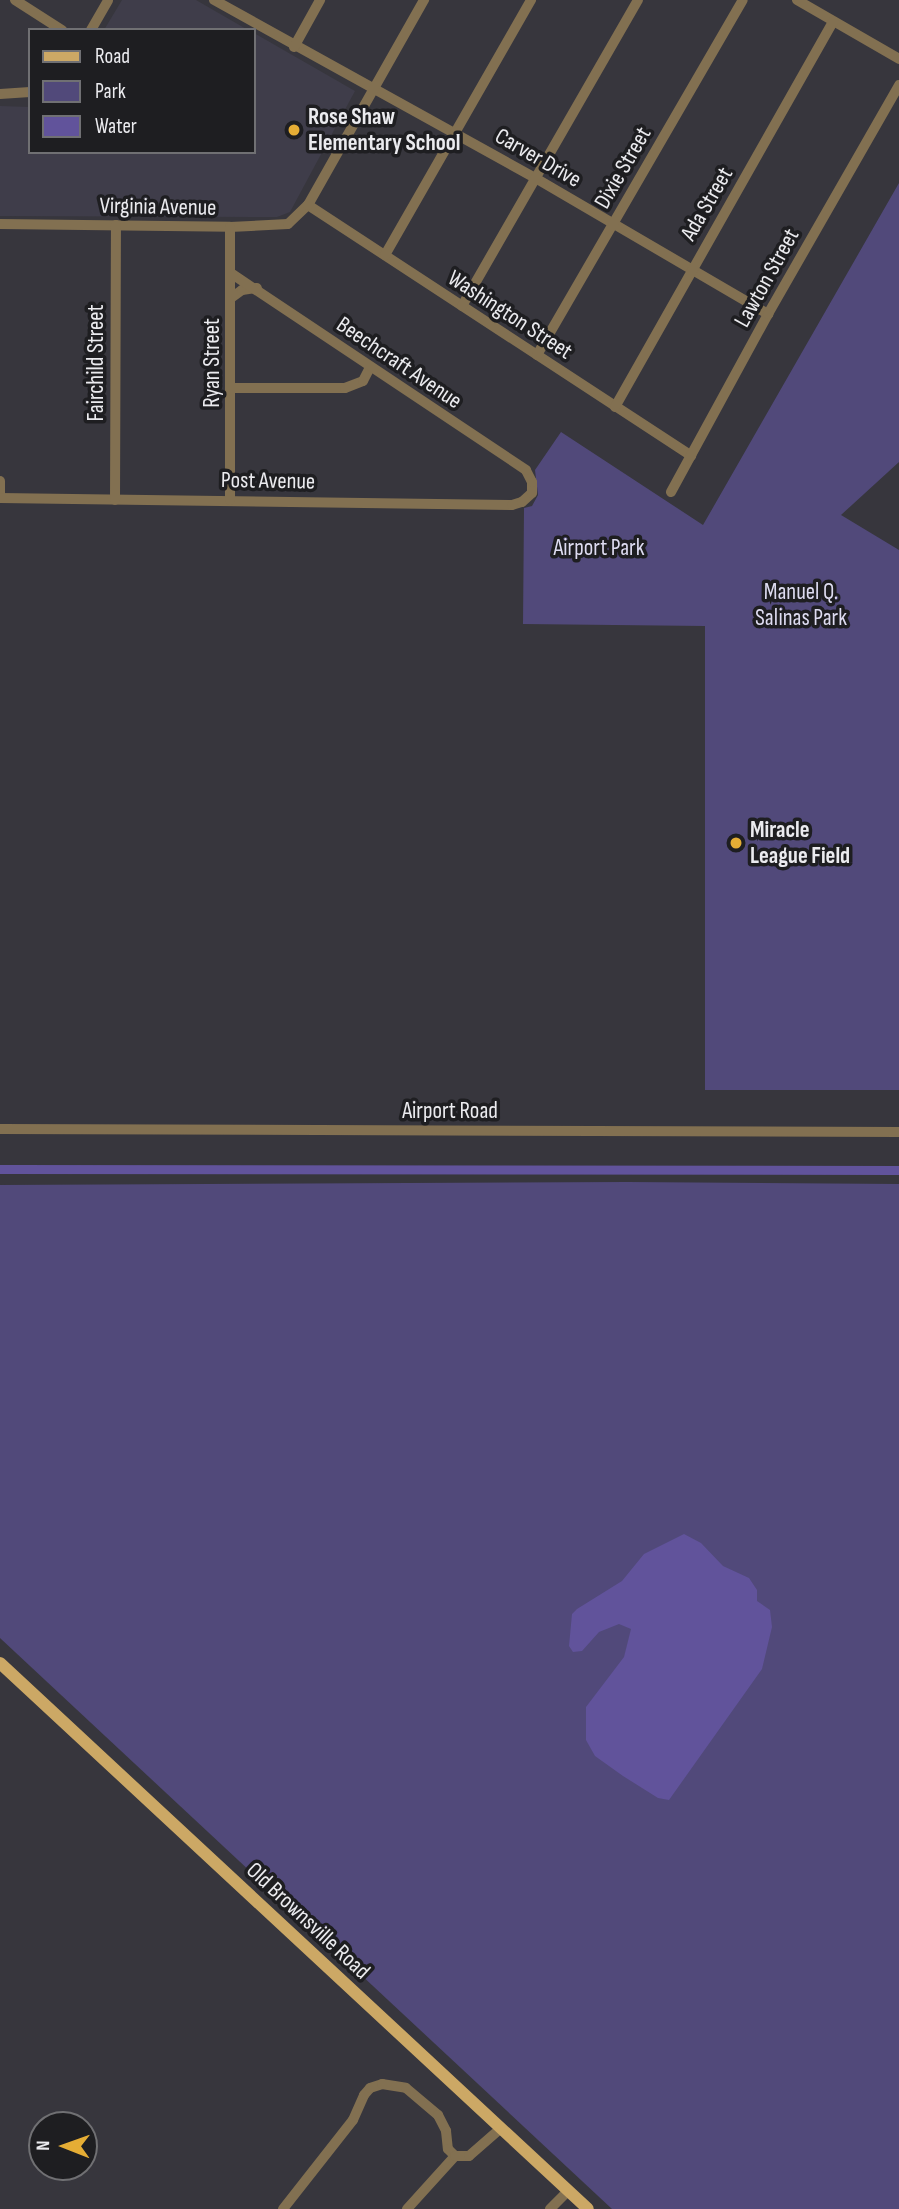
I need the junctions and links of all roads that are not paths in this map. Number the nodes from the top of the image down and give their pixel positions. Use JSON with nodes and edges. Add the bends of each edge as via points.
{"nodes":[{"id":1,"x":15,"y":0,"type":"edge"},
{"id":2,"x":108,"y":0,"type":"edge"},
{"id":3,"x":214,"y":0,"type":"edge"},
{"id":4,"x":320,"y":0,"type":"edge"},
{"id":5,"x":424,"y":0,"type":"edge"},
{"id":6,"x":531,"y":0,"type":"edge"},
{"id":7,"x":638,"y":0,"type":"edge"},
{"id":8,"x":743,"y":0,"type":"edge"},
{"id":9,"x":797,"y":0,"type":"edge"},
{"id":10,"x":833,"y":21,"type":"junction"},
{"id":11,"x":59,"y":28,"type":"edge"},
{"id":12,"x":91,"y":28,"type":"edge"},
{"id":13,"x":294,"y":47,"type":"junction"},
{"id":14,"x":899,"y":58,"type":"edge"},
{"id":15,"x":899,"y":85,"type":"edge"},
{"id":16,"x":372,"y":90,"type":"junction"},
{"id":17,"x":28,"y":93,"type":"edge"},
{"id":18,"x":0,"y":94,"type":"edge"},
{"id":19,"x":454,"y":132,"type":"junction"},
{"id":20,"x":537,"y":179,"type":"junction"},
{"id":21,"x":308,"y":205,"type":"junction"},
{"id":22,"x":0,"y":224,"type":"edge"},
{"id":23,"x":613,"y":224,"type":"junction"},
{"id":24,"x":116,"y":225,"type":"junction"},
{"id":25,"x":230,"y":227,"type":"junction"},
{"id":26,"x":385,"y":255,"type":"junction"},
{"id":27,"x":692,"y":270,"type":"junction"},
{"id":28,"x":231,"y":273,"type":"junction"},
{"id":29,"x":257,"y":288,"type":"junction"},
{"id":30,"x":231,"y":298,"type":"junction"},
{"id":31,"x":462,"y":306,"type":"junction"},
{"id":32,"x":768,"y":314,"type":"junction"},
{"id":33,"x":537,"y":355,"type":"junction"},
{"id":34,"x":370,"y":368,"type":"junction"},
{"id":35,"x":231,"y":388,"type":"junction"},
{"id":36,"x":615,"y":407,"type":"junction"},
{"id":37,"x":691,"y":456,"type":"junction"},
{"id":38,"x":0,"y":481,"type":"edge"},
{"id":39,"x":671,"y":492,"type":"dead end"},
{"id":40,"x":532,"y":493,"type":"joint"},
{"id":41,"x":0,"y":498,"type":"edge"},
{"id":42,"x":115,"y":500,"type":"junction"},
{"id":43,"x":230,"y":500,"type":"junction"},
{"id":44,"x":0,"y":1129,"type":"edge"},
{"id":45,"x":899,"y":1132,"type":"edge"},
{"id":46,"x":0,"y":1663,"type":"edge"},
{"id":47,"x":501,"y":2128,"type":"junction"},
{"id":48,"x":455,"y":2156,"type":"junction"},
{"id":49,"x":568,"y":2191,"type":"junction"},
{"id":50,"x":283,"y":2209,"type":"edge"},
{"id":51,"x":407,"y":2209,"type":"edge"},
{"id":52,"x":550,"y":2209,"type":"edge"},
{"id":53,"x":588,"y":2209,"type":"edge"}],
"edges":[{"from":1,"to":11,"type":"street"},
{"from":2,"to":12,"type":"street"},
{"from":3,"to":13,"type":"street","name":"Carver Drive"},
{"from":4,"to":13,"type":"street"},
{"from":5,"to":16,"type":"street"},
{"from":6,"to":19,"type":"street"},
{"from":7,"to":20,"type":"street"},
{"from":8,"to":23,"type":"street","name":"Dixie Street"},
{"from":9,"to":10,"type":"street"},
{"from":10,"to":14,"type":"street"},
{"from":10,"to":27,"type":"street","name":"Ada Street"},
{"from":13,"to":16,"type":"street","name":"Carver Drive"},
{"from":15,"to":32,"type":"street","name":"Lawton Street"},
{"from":16,"to":19,"type":"street","name":"Carver Drive"},
{"from":16,"to":21,"type":"street"},
{"from":17,"to":18,"type":"street"},
{"from":19,"to":20,"type":"street","name":"Carver Drive"},
{"from":19,"to":26,"type":"street"},
{"from":20,"to":23,"type":"street","name":"Carver Drive"},
{"from":20,"to":31,"type":"street"},
{"from":21,"to":25,"type":"street","name":"Virginia Avenue","via":[[297,218],[280,226]]},
{"from":21,"to":26,"type":"street","name":"Washington Street"},
{"from":22,"to":24,"type":"street","name":"Virginia Avenue"},
{"from":23,"to":27,"type":"street","name":"Carver Drive"},
{"from":23,"to":33,"type":"street","name":"Dixie Street"},
{"from":24,"to":25,"type":"street","name":"Virginia Avenue"},
{"from":24,"to":42,"type":"street","name":"Fairchild Street"},
{"from":25,"to":28,"type":"street","name":"Ryan Street"},
{"from":26,"to":31,"type":"street","name":"Washington Street"},
{"from":27,"to":32,"type":"street","name":"Carver Drive"},
{"from":27,"to":36,"type":"street","name":"Ada Street"},
{"from":28,"to":29,"type":"street","name":"Beechcraft Avenue"},
{"from":28,"to":30,"type":"street","name":"Ryan Street"},
{"from":29,"to":30,"type":"street","via":[[242,290]]},
{"from":29,"to":34,"type":"street","name":"Beechcraft Avenue"},
{"from":30,"to":35,"type":"street","name":"Ryan Street"},
{"from":31,"to":33,"type":"street","name":"Washington Street"},
{"from":32,"to":37,"type":"street","name":"Lawton Street"},
{"from":33,"to":36,"type":"street","name":"Washington Street"},
{"from":34,"to":35,"type":"street","via":[[363,380],[345,387]]},
{"from":34,"to":40,"type":"street","name":"Beechcraft Avenue","via":[[526,470]]},
{"from":35,"to":43,"type":"street","name":"Ryan Street"},
{"from":36,"to":37,"type":"street","name":"Washington Street"},
{"from":37,"to":39,"type":"street","name":"Lawton Street"},
{"from":38,"to":41,"type":"street"},
{"from":40,"to":43,"type":"street","name":"Post Avenue","via":[[512,505]]},
{"from":41,"to":42,"type":"street","name":"Post Avenue"},
{"from":42,"to":43,"type":"street","name":"Post Avenue"},
{"from":44,"to":45,"type":"street","name":"Airport Road"},
{"from":46,"to":47,"type":"main road","name":"Old Brownsville Road"},
{"from":47,"to":48,"type":"street","via":[[468,2156]]},
{"from":47,"to":49,"type":"main road","name":"Old Brownsville Road"},
{"from":48,"to":50,"type":"street","via":[[448,2149],[438,2115],[406,2088],[382,2084],[364,2095],[353,2120]]},
{"from":48,"to":51,"type":"street"},
{"from":49,"to":52,"type":"street"},
{"from":49,"to":53,"type":"main road","name":"Old Brownsville Road"}]}
